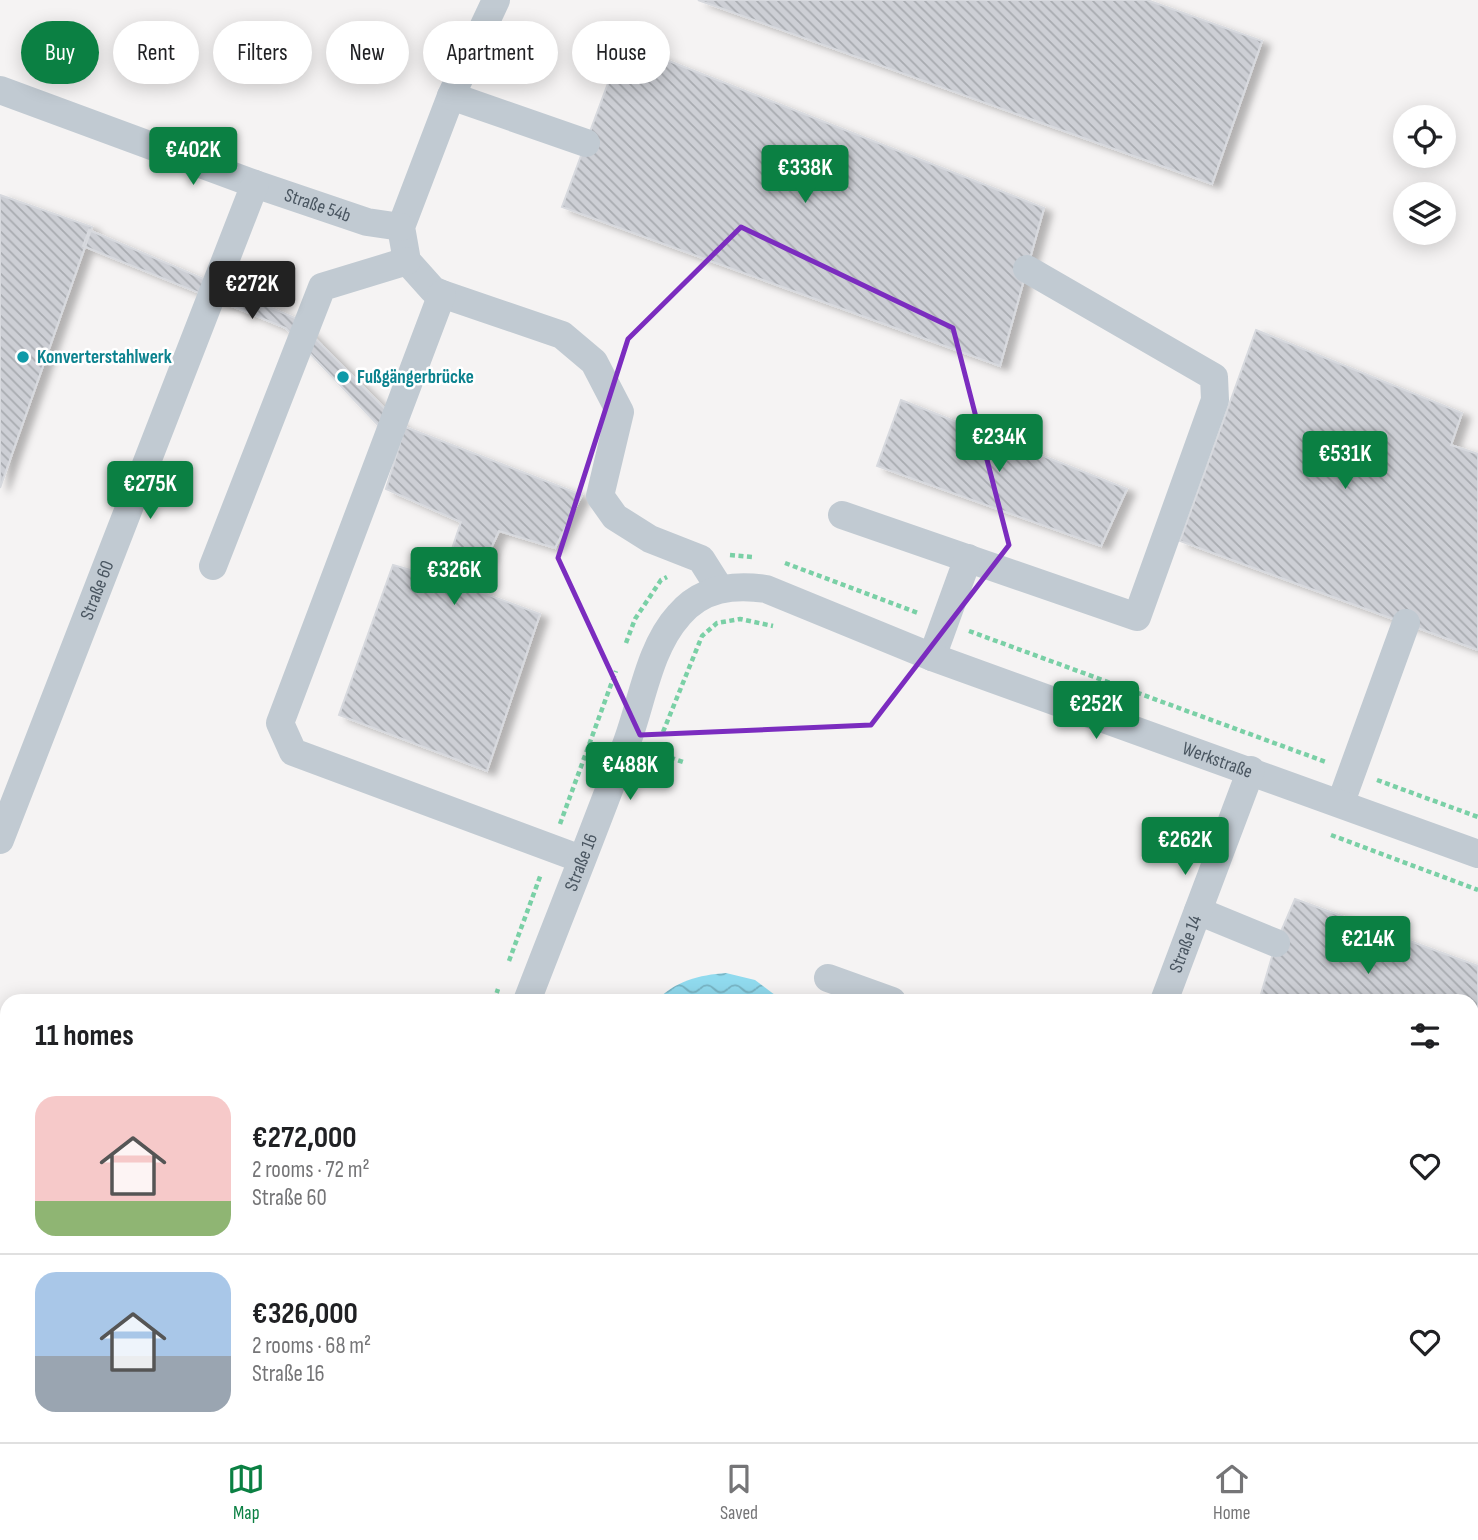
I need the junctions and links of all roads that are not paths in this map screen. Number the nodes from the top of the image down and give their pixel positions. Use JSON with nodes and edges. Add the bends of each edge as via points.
{"nodes":[{"id":1,"x":496,"y":0,"type":"edge"},
{"id":2,"x":0,"y":90,"type":"edge"},
{"id":3,"x":451,"y":96,"type":"junction"},
{"id":4,"x":586,"y":143,"type":"dead end"},
{"id":5,"x":255,"y":184,"type":"junction"},
{"id":6,"x":401,"y":227,"type":"junction"},
{"id":7,"x":407,"y":261,"type":"junction"},
{"id":8,"x":1027,"y":269,"type":"dead end"},
{"id":9,"x":442,"y":294,"type":"junction"},
{"id":10,"x":842,"y":515,"type":"dead end"},
{"id":11,"x":968,"y":558,"type":"junction"},
{"id":12,"x":213,"y":566,"type":"dead end"},
{"id":13,"x":719,"y":589,"type":"junction"},
{"id":14,"x":1406,"y":623,"type":"dead end"},
{"id":15,"x":933,"y":657,"type":"junction"},
{"id":16,"x":1251,"y":770,"type":"junction"},
{"id":17,"x":1341,"y":802,"type":"junction"},
{"id":18,"x":0,"y":839,"type":"edge"},
{"id":19,"x":1478,"y":854,"type":"edge"},
{"id":20,"x":581,"y":859,"type":"junction"},
{"id":21,"x":1198,"y":911,"type":"junction"},
{"id":22,"x":1276,"y":943,"type":"dead end"},
{"id":23,"x":828,"y":978,"type":"dead end"},
{"id":24,"x":530,"y":994,"type":"edge"},
{"id":25,"x":873,"y":994,"type":"edge"},
{"id":26,"x":1167,"y":994,"type":"edge"}],
"edges":[{"from":1,"to":3,"type":"street"},
{"from":2,"to":5,"type":"street","name":"Straße 54b"},
{"from":3,"to":4,"type":"street"},
{"from":3,"to":6,"type":"street"},
{"from":5,"to":6,"type":"street","name":"Straße 54b","via":[[366,222]]},
{"from":5,"to":18,"type":"street","name":"Straße 60"},
{"from":6,"to":7,"type":"street"},
{"from":7,"to":9,"type":"street"},
{"from":7,"to":12,"type":"street","via":[[322,287]]},
{"from":8,"to":11,"type":"street","via":[[1214,377],[1215,400],[1136,617]]},
{"from":9,"to":13,"type":"street","via":[[562,335],[594,362],[620,412],[600,496],[615,517],[650,539],[701,559]]},
{"from":9,"to":20,"type":"street","via":[[280,723],[293,752]]},
{"from":10,"to":11,"type":"street"},
{"from":11,"to":15,"type":"street"},
{"from":13,"to":15,"type":"street","name":"Werkstraße","via":[[741,585],[766,589]]},
{"from":13,"to":20,"type":"street","name":"Straße 16","via":[[679,614],[663,638]]},
{"from":14,"to":17,"type":"street"},
{"from":15,"to":16,"type":"street","name":"Werkstraße"},
{"from":16,"to":17,"type":"street","name":"Werkstraße"},
{"from":16,"to":21,"type":"street","name":"Straße 14"},
{"from":17,"to":19,"type":"street","name":"Werkstraße"},
{"from":20,"to":24,"type":"street","name":"Straße 16"},
{"from":21,"to":22,"type":"street"},
{"from":21,"to":26,"type":"street","name":"Straße 14"},
{"from":23,"to":25,"type":"street"}]}
